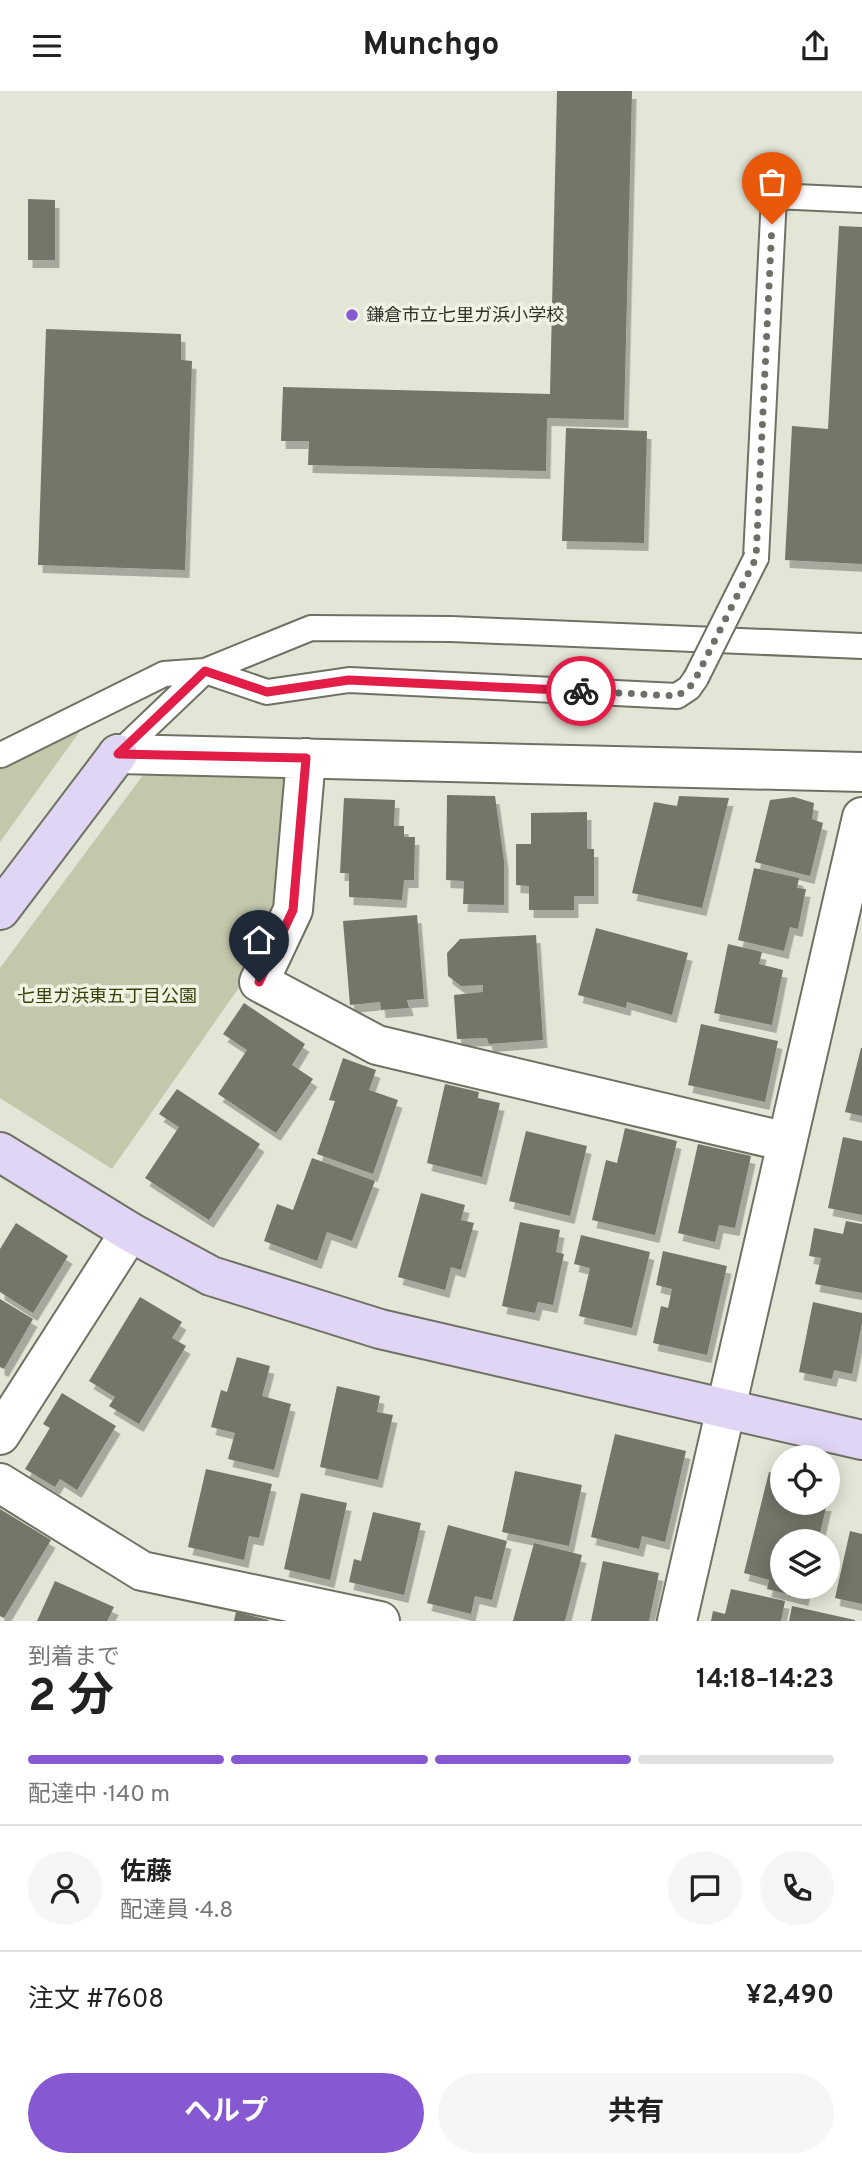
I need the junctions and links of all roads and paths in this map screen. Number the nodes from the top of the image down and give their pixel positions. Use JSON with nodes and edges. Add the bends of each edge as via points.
{"nodes":[{"id":1,"x":862,"y":200,"type":"edge"},
{"id":2,"x":862,"y":646,"type":"edge"},
{"id":3,"x":205,"y":671,"type":"junction"},
{"id":4,"x":0,"y":754,"type":"edge"},
{"id":5,"x":118,"y":754,"type":"junction"},
{"id":6,"x":306,"y":758,"type":"junction"},
{"id":7,"x":862,"y":772,"type":"edge"},
{"id":8,"x":862,"y":817,"type":"edge"},
{"id":9,"x":0,"y":909,"type":"edge"},
{"id":10,"x":787,"y":1142,"type":"junction"},
{"id":11,"x":0,"y":1152,"type":"edge"},
{"id":12,"x":130,"y":1232,"type":"junction"},
{"id":13,"x":726,"y":1409,"type":"junction"},
{"id":14,"x":0,"y":1435,"type":"edge"},
{"id":15,"x":862,"y":1440,"type":"edge"},
{"id":16,"x":0,"y":1482,"type":"edge"},
{"id":17,"x":380,"y":1621,"type":"edge"},
{"id":18,"x":677,"y":1621,"type":"edge"}],
"edges":[{"from":1,"to":3,"type":"lane","bridge":true,"via":[[774,196],[756,558],[689,688],[677,696],[349,680],[267,692]]},
{"from":2,"to":3,"type":"lane","via":[[451,629],[311,628]]},
{"from":3,"to":4,"type":"lane","via":[[164,674]]},
{"from":3,"to":5,"type":"lane"},
{"from":5,"to":6,"type":"street"},
{"from":5,"to":9,"type":"street"},
{"from":6,"to":7,"type":"street"},
{"from":6,"to":10,"type":"street","via":[[293,910],[259,982],[377,1045]]},
{"from":8,"to":10,"type":"street"},
{"from":10,"to":13,"type":"street"},
{"from":11,"to":12,"type":"street"},
{"from":12,"to":13,"type":"street","via":[[211,1276],[380,1329]]},
{"from":12,"to":14,"type":"street"},
{"from":13,"to":15,"type":"street"},
{"from":13,"to":18,"type":"street"},
{"from":16,"to":17,"type":"street","via":[[142,1571]]}]}
